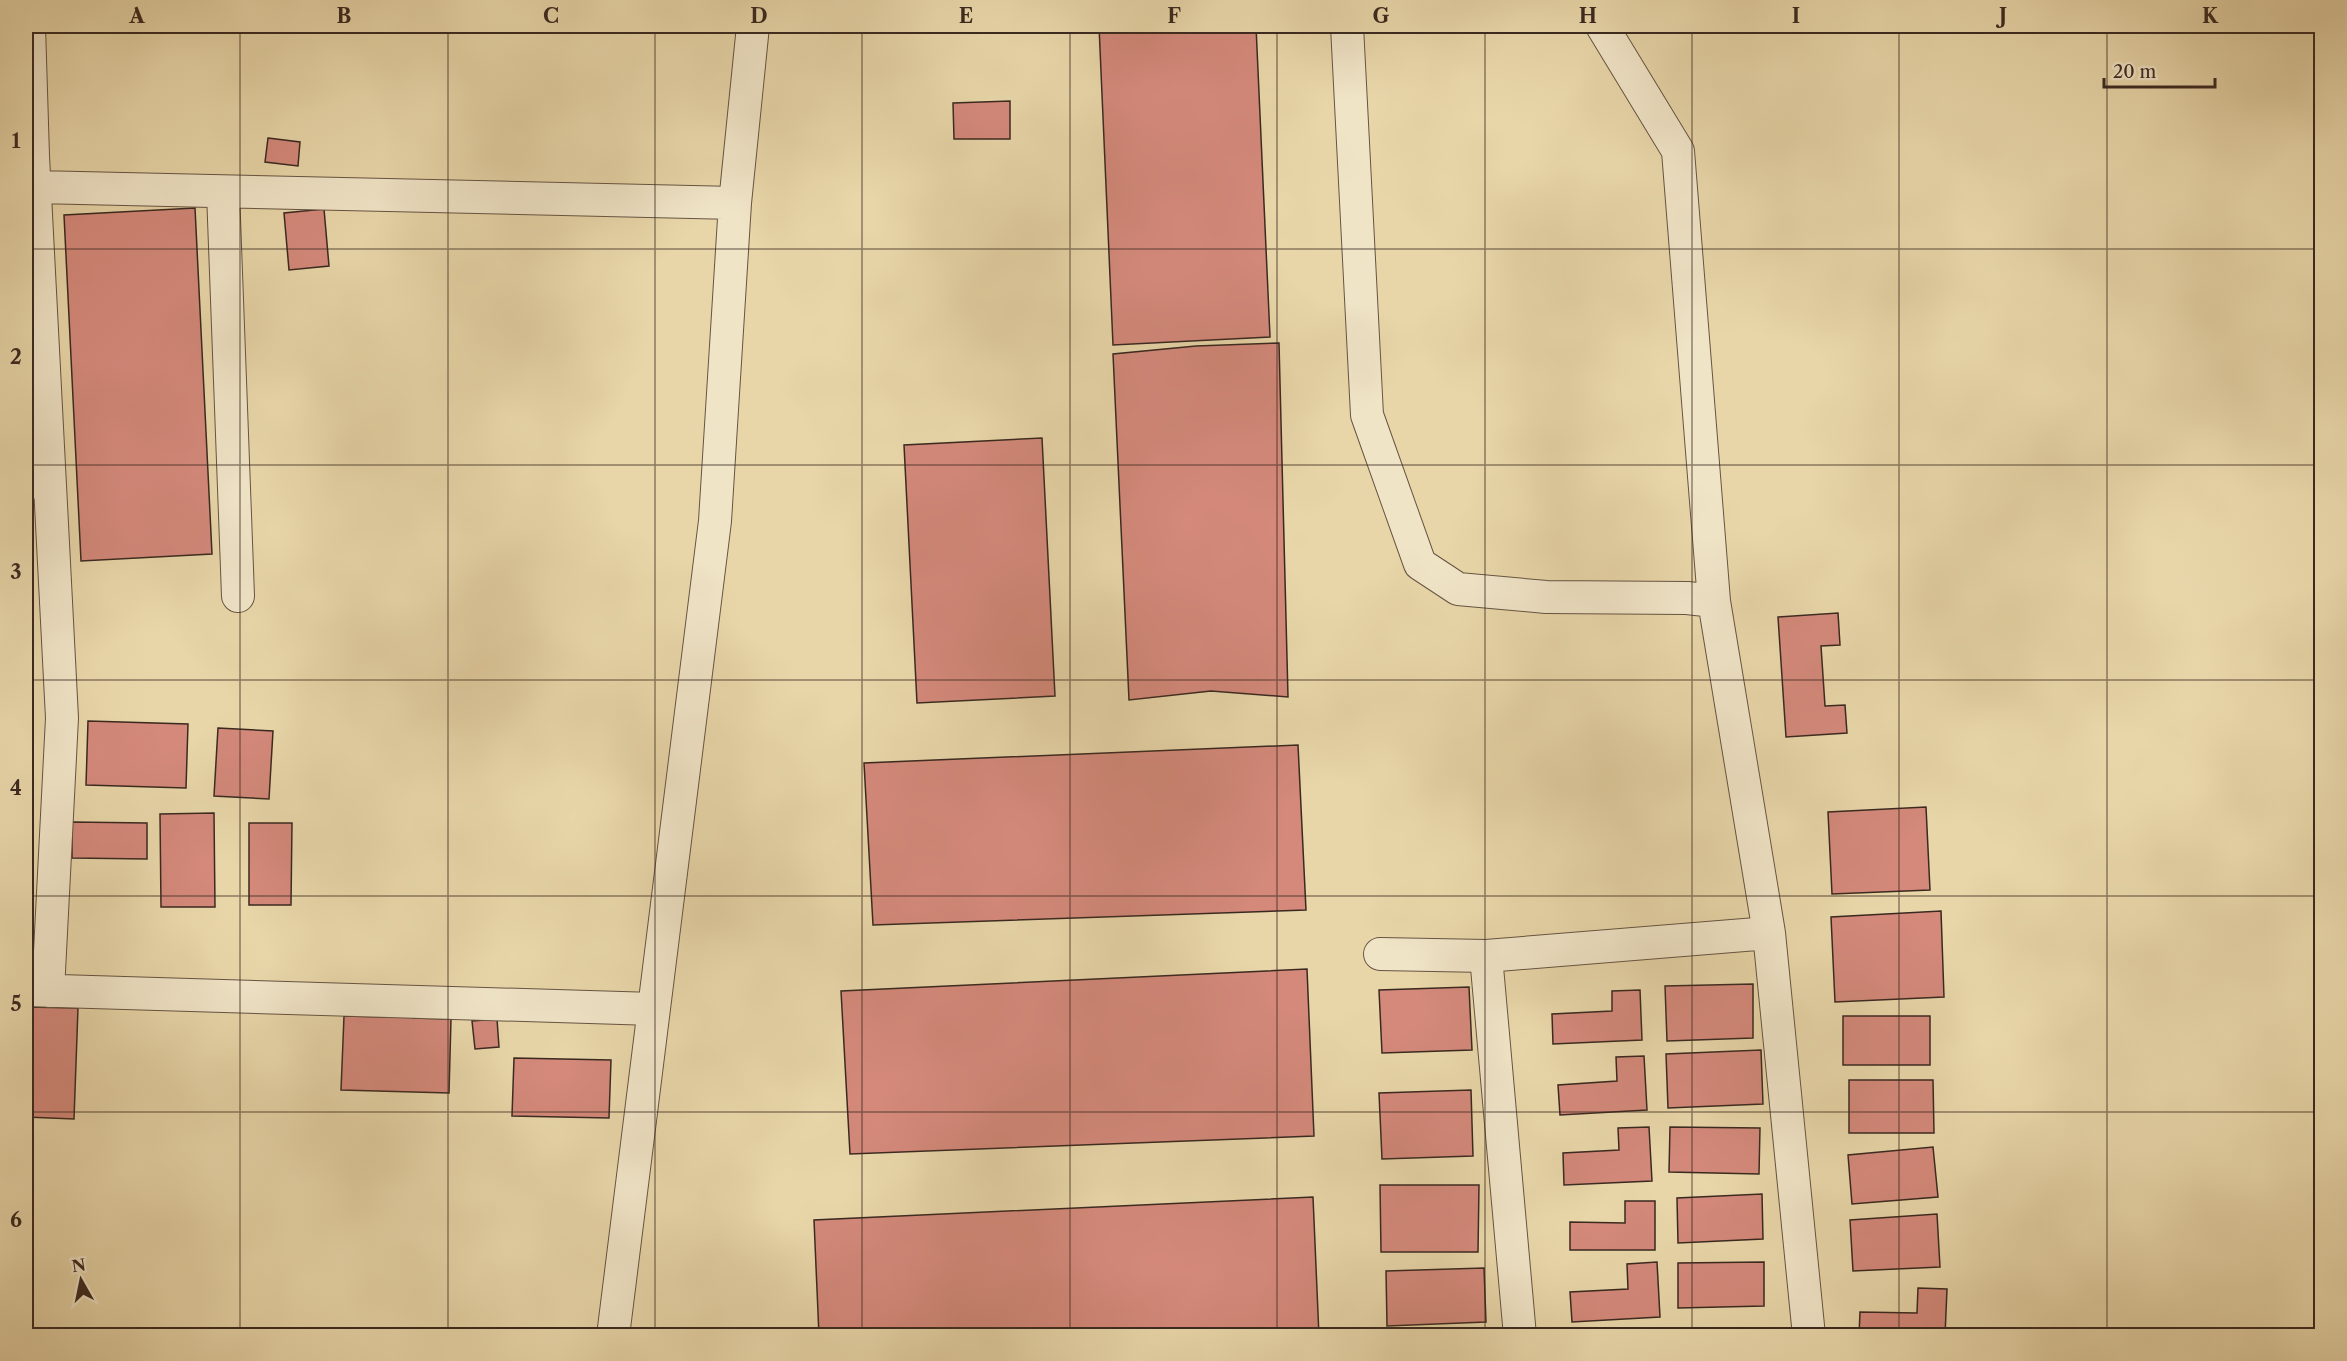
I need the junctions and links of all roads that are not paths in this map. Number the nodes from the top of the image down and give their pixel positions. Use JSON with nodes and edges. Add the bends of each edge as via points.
{"nodes":[{"id":1,"x":29,"y":26,"type":"edge"},
{"id":2,"x":753,"y":26,"type":"edge"},
{"id":3,"x":1347,"y":26,"type":"edge"},
{"id":4,"x":1602,"y":26,"type":"edge"},
{"id":5,"x":36,"y":187,"type":"junction"},
{"id":6,"x":223,"y":192,"type":"junction"},
{"id":7,"x":735,"y":203,"type":"junction"},
{"id":8,"x":38,"y":491,"type":"edge"},
{"id":9,"x":238,"y":596,"type":"dead end"},
{"id":10,"x":1714,"y":601,"type":"junction"},
{"id":11,"x":1768,"y":933,"type":"junction"},
{"id":12,"x":1380,"y":954,"type":"dead end"},
{"id":13,"x":1486,"y":956,"type":"junction"},
{"id":14,"x":37,"y":991,"type":"edge"},
{"id":15,"x":654,"y":1009,"type":"junction"},
{"id":16,"x":613,"y":1335,"type":"edge"},
{"id":17,"x":1520,"y":1335,"type":"edge"},
{"id":18,"x":1809,"y":1335,"type":"edge"}],
"edges":[{"from":1,"to":5,"type":"street"},
{"from":2,"to":7,"type":"street"},
{"from":3,"to":10,"type":"street","via":[[1367,415],[1420,564],[1458,589],[1546,597]]},
{"from":4,"to":10,"type":"street","via":[[1678,151]]},
{"from":5,"to":6,"type":"street"},
{"from":5,"to":8,"type":"street"},
{"from":6,"to":7,"type":"street"},
{"from":6,"to":9,"type":"street"},
{"from":7,"to":15,"type":"street","via":[[715,520]]},
{"from":8,"to":14,"type":"street","via":[[62,718]]},
{"from":10,"to":11,"type":"street"},
{"from":11,"to":13,"type":"street"},
{"from":11,"to":18,"type":"street"},
{"from":12,"to":13,"type":"street"},
{"from":13,"to":17,"type":"street"},
{"from":14,"to":15,"type":"street"},
{"from":15,"to":16,"type":"street"}]}
